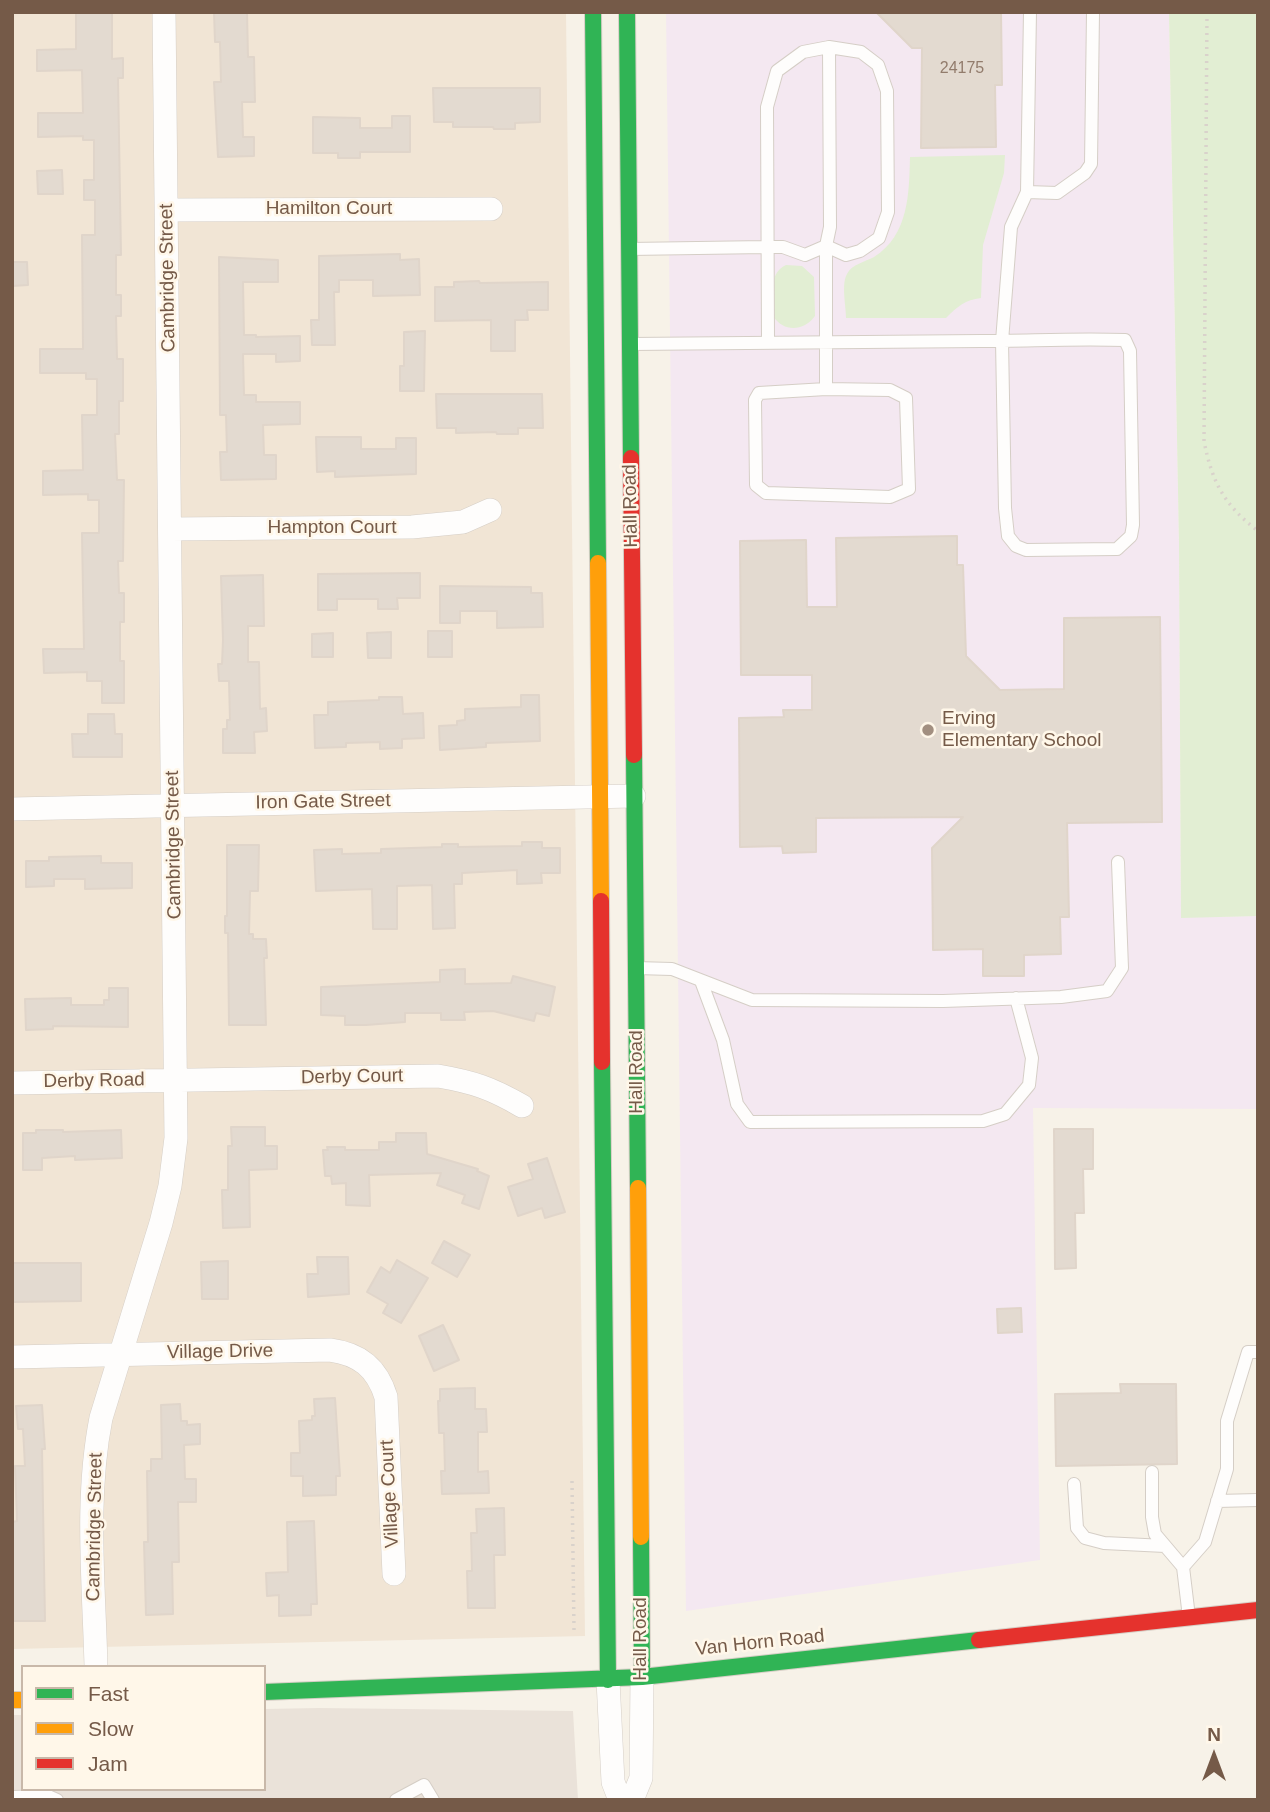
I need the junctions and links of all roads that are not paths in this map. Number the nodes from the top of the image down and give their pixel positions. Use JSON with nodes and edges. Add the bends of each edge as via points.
{"nodes":[{"id":1,"x":164,"y":12,"type":"edge"},
{"id":2,"x":593,"y":12,"type":"edge"},
{"id":3,"x":627,"y":12,"type":"edge"},
{"id":4,"x":1030,"y":12,"type":"edge"},
{"id":5,"x":1093,"y":12,"type":"edge"},
{"id":6,"x":829,"y":47,"type":"junction"},
{"id":7,"x":1027,"y":192,"type":"junction"},
{"id":8,"x":491,"y":209,"type":"dead end"},
{"id":9,"x":168,"y":210,"type":"junction"},
{"id":10,"x":826,"y":246,"type":"junction"},
{"id":11,"x":766,"y":247,"type":"junction"},
{"id":12,"x":629,"y":249,"type":"junction"},
{"id":13,"x":768,"y":341,"type":"junction"},
{"id":14,"x":826,"y":341,"type":"junction"},
{"id":15,"x":1002,"y":341,"type":"junction"},
{"id":16,"x":613,"y":344,"type":"junction"},
{"id":17,"x":826,"y":388,"type":"junction"},
{"id":18,"x":490,"y":510,"type":"dead end"},
{"id":19,"x":171,"y":529,"type":"junction"},
{"id":20,"x":634,"y":796,"type":"junction"},
{"id":21,"x":600,"y":797,"type":"junction"},
{"id":22,"x":173,"y":805,"type":"junction"},
{"id":23,"x":12,"y":809,"type":"edge"},
{"id":24,"x":1118,"y":862,"type":"dead end"},
{"id":25,"x":619,"y":968,"type":"junction"},
{"id":26,"x":701,"y":981,"type":"junction"},
{"id":27,"x":1016,"y":998,"type":"junction"},
{"id":28,"x":176,"y":1079,"type":"junction"},
{"id":29,"x":12,"y":1083,"type":"edge"},
{"id":30,"x":522,"y":1107,"type":"dead end"},
{"id":31,"x":1258,"y":1352,"type":"edge"},
{"id":32,"x":120,"y":1354,"type":"junction"},
{"id":33,"x":12,"y":1357,"type":"edge"},
{"id":34,"x":387,"y":1414,"type":"joint"},
{"id":35,"x":1152,"y":1472,"type":"dead end"},
{"id":36,"x":1074,"y":1484,"type":"dead end"},
{"id":37,"x":1258,"y":1500,"type":"edge"},
{"id":38,"x":1217,"y":1501,"type":"junction"},
{"id":39,"x":1165,"y":1546,"type":"junction"},
{"id":40,"x":1183,"y":1566,"type":"junction"},
{"id":41,"x":394,"y":1574,"type":"dead end"},
{"id":42,"x":1258,"y":1610,"type":"edge"},
{"id":43,"x":1189,"y":1617,"type":"junction"},
{"id":44,"x":96,"y":1665,"type":"edge"},
{"id":45,"x":642,"y":1677,"type":"junction"},
{"id":46,"x":608,"y":1680,"type":"junction"},
{"id":47,"x":266,"y":1692,"type":"edge"},
{"id":48,"x":12,"y":1797,"type":"edge"},
{"id":49,"x":57,"y":1800,"type":"edge"},
{"id":50,"x":396,"y":1800,"type":"edge"},
{"id":51,"x":433,"y":1800,"type":"edge"},
{"id":52,"x":620,"y":1800,"type":"edge"},
{"id":53,"x":632,"y":1800,"type":"edge"}],
"edges":[{"from":1,"to":9,"type":"street","name":"Cambridge Street"},
{"from":2,"to":16,"type":"street","name":"Hall Road"},
{"from":3,"to":12,"type":"street","name":"Hall Road"},
{"from":4,"to":7,"type":"lane"},
{"from":5,"to":7,"type":"lane","via":[[1091,164],[1057,193]]},
{"from":6,"to":10,"type":"lane","via":[[830,227]]},
{"from":6,"to":10,"type":"lane","via":[[860,52],[878,65],[887,91],[888,212],[878,238],[860,251],[846,255]]},
{"from":6,"to":11,"type":"lane","via":[[803,52],[777,71],[767,107]]},
{"from":7,"to":15,"type":"lane","via":[[1011,227]]},
{"from":8,"to":9,"type":"street","name":"Hamilton Court"},
{"from":9,"to":19,"type":"street","name":"Cambridge Street"},
{"from":10,"to":11,"type":"lane","via":[[805,255]]},
{"from":10,"to":14,"type":"lane"},
{"from":11,"to":12,"type":"lane"},
{"from":11,"to":13,"type":"lane"},
{"from":12,"to":16,"type":"street","name":"Hall Road"},
{"from":13,"to":14,"type":"lane"},
{"from":13,"to":16,"type":"lane"},
{"from":14,"to":15,"type":"lane"},
{"from":14,"to":17,"type":"lane"},
{"from":15,"to":15,"type":"lane","via":[[1125,340],[1130,351],[1133,524],[1131,536],[1117,549],[1027,551],[1009,536]]},
{"from":16,"to":20,"type":"street","name":"Hall Road"},
{"from":16,"to":21,"type":"street","name":"Hall Road"},
{"from":17,"to":17,"type":"lane","via":[[759,393],[755,400],[757,485],[765,493],[890,497],[909,489],[906,398],[890,390]]},
{"from":18,"to":19,"type":"street","name":"Hampton Court","via":[[463,522],[412,527]]},
{"from":19,"to":22,"type":"street","name":"Cambridge Street"},
{"from":20,"to":21,"type":"street","name":"Iron Gate Street"},
{"from":20,"to":25,"type":"street","name":"Hall Road"},
{"from":21,"to":22,"type":"street","name":"Iron Gate Street"},
{"from":21,"to":25,"type":"street","name":"Hall Road"},
{"from":22,"to":23,"type":"street","name":"Iron Gate Street"},
{"from":22,"to":28,"type":"street","name":"Cambridge Street"},
{"from":24,"to":27,"type":"lane","via":[[1122,968],[1107,991]]},
{"from":25,"to":26,"type":"lane","via":[[672,969]]},
{"from":25,"to":45,"type":"street","name":"Hall Road"},
{"from":25,"to":46,"type":"street","name":"Hall Road"},
{"from":26,"to":27,"type":"lane","via":[[752,1000]]},
{"from":26,"to":27,"type":"lane","via":[[723,1041],[737,1104],[750,1122],[983,1121],[1005,1114],[1029,1085],[1032,1058]]},
{"from":28,"to":29,"type":"street","name":"Derby Road"},
{"from":28,"to":30,"type":"street","name":"Derby Court","via":[[438,1076],[473,1082]]},
{"from":28,"to":32,"type":"street","name":"Cambridge Street","via":[[170,1186]]},
{"from":31,"to":38,"type":"lane","via":[[1248,1352],[1227,1421],[1227,1468]]},
{"from":32,"to":33,"type":"street","name":"Village Drive"},
{"from":32,"to":34,"type":"street","name":"Village Drive","via":[[346,1352],[376,1373]]},
{"from":32,"to":44,"type":"street","name":"Cambridge Street","via":[[101,1418],[93,1468]]},
{"from":34,"to":41,"type":"street","name":"Village Court"},
{"from":35,"to":39,"type":"lane","via":[[1155,1534]]},
{"from":36,"to":39,"type":"lane","via":[[1077,1528],[1085,1538]]},
{"from":37,"to":38,"type":"lane"},
{"from":38,"to":40,"type":"lane","via":[[1205,1542]]},
{"from":39,"to":40,"type":"lane"},
{"from":40,"to":43,"type":"lane"},
{"from":42,"to":43,"type":"street","name":"Van Horn Road"},
{"from":43,"to":45,"type":"street","name":"Van Horn Road"},
{"from":45,"to":46,"type":"street","name":"Van Horn Road"},
{"from":45,"to":53,"type":"street","name":"Hall Road","via":[[641,1778]]},
{"from":46,"to":47,"type":"street","name":"Van Horn Road"},
{"from":46,"to":52,"type":"street","name":"Hall Road","via":[[613,1782]]},
{"from":48,"to":49,"type":"lane"},
{"from":50,"to":51,"type":"lane","via":[[424,1785]]}]}
